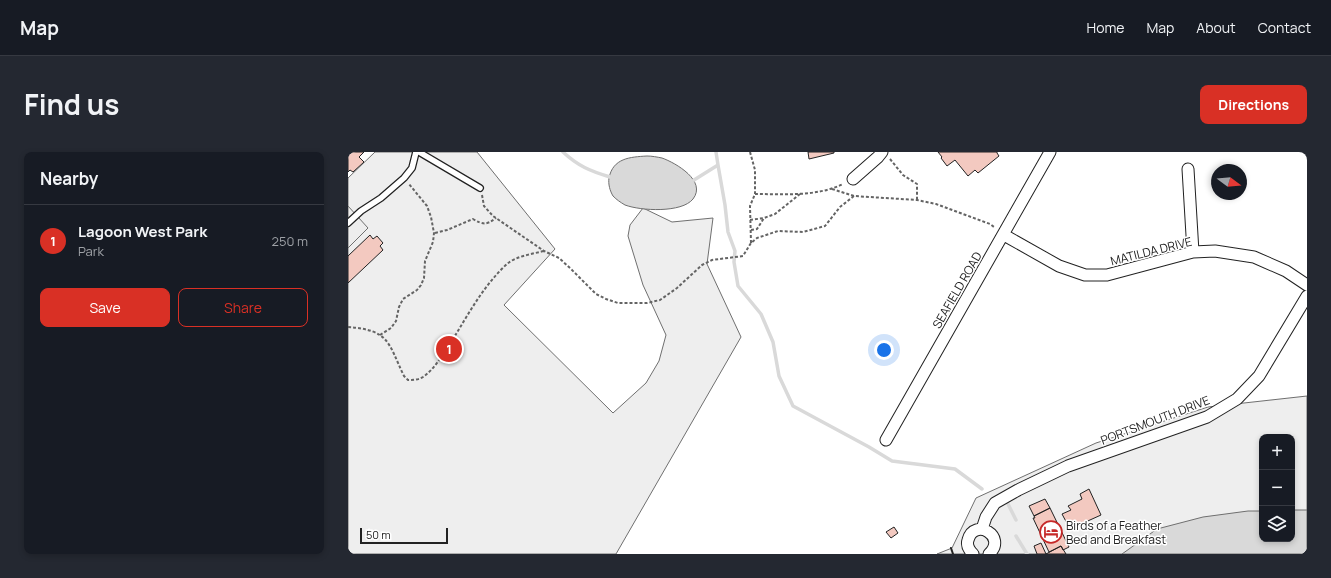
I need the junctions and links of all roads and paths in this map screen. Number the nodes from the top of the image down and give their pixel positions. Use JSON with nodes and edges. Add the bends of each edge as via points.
{"nodes":[{"id":1,"x":416,"y":152,"type":"edge"},
{"id":2,"x":419,"y":152,"type":"edge"},
{"id":3,"x":750,"y":152,"type":"edge"},
{"id":4,"x":1050,"y":152,"type":"edge"},
{"id":5,"x":886,"y":154,"type":"edge"},
{"id":6,"x":1188,"y":169,"type":"dead end"},
{"id":7,"x":404,"y":178,"type":"junction"},
{"id":8,"x":853,"y":179,"type":"joint"},
{"id":9,"x":480,"y":188,"type":"joint"},
{"id":10,"x":832,"y":189,"type":"junction"},
{"id":11,"x":755,"y":194,"type":"junction"},
{"id":12,"x":800,"y":194,"type":"junction"},
{"id":13,"x":854,"y":196,"type":"junction"},
{"id":14,"x":917,"y":200,"type":"junction"},
{"id":15,"x":496,"y":218,"type":"junction"},
{"id":16,"x":764,"y":218,"type":"junction"},
{"id":17,"x":750,"y":220,"type":"junction"},
{"id":18,"x":348,"y":223,"type":"edge"},
{"id":19,"x":751,"y":230,"type":"junction"},
{"id":20,"x":434,"y":233,"type":"junction"},
{"id":21,"x":1004,"y":235,"type":"junction"},
{"id":22,"x":751,"y":243,"type":"junction"},
{"id":23,"x":544,"y":251,"type":"junction"},
{"id":24,"x":1193,"y":252,"type":"junction"},
{"id":25,"x":1307,"y":285,"type":"edge"},
{"id":26,"x":1307,"y":296,"type":"edge"},
{"id":27,"x":348,"y":327,"type":"edge"},
{"id":28,"x":380,"y":335,"type":"junction"},
{"id":29,"x":886,"y":440,"type":"dead end"},
{"id":30,"x":982,"y":530,"type":"junction"},
{"id":31,"x":994,"y":552,"type":"edge"},
{"id":32,"x":973,"y":554,"type":"edge"}],
"edges":[{"from":1,"to":7,"type":"lane","via":[[412,168]]},
{"from":2,"to":9,"type":"lane"},
{"from":3,"to":11,"type":"path","via":[[755,170]]},
{"from":4,"to":21,"type":"street","name":"SEAFIELD ROAD"},
{"from":5,"to":8,"type":"street","via":[[878,157]]},
{"from":5,"to":14,"type":"path","via":[[903,175],[917,184]]},
{"from":6,"to":24,"type":"street"},
{"from":7,"to":18,"type":"lane"},
{"from":7,"to":20,"type":"path","via":[[427,206]]},
{"from":8,"to":10,"type":"path"},
{"from":9,"to":15,"type":"path","via":[[484,206]]},
{"from":10,"to":12,"type":"path"},
{"from":10,"to":13,"type":"path"},
{"from":11,"to":12,"type":"path"},
{"from":11,"to":17,"type":"path","via":[[750,206]]},
{"from":12,"to":16,"type":"path","via":[[775,214]]},
{"from":13,"to":14,"type":"path"},
{"from":13,"to":22,"type":"path","via":[[840,207],[825,226],[803,232],[778,231],[757,238]]},
{"from":14,"to":21,"type":"path","via":[[936,204],[990,224]]},
{"from":15,"to":20,"type":"path","via":[[484,224],[473,219]]},
{"from":15,"to":23,"type":"path"},
{"from":16,"to":17,"type":"path"},
{"from":16,"to":19,"type":"path","via":[[756,229]]},
{"from":17,"to":19,"type":"path"},
{"from":19,"to":22,"type":"path"},
{"from":20,"to":28,"type":"path","via":[[421,286],[403,299],[396,321]]},
{"from":21,"to":24,"type":"street","name":"MATILDA DRIVE","via":[[1059,266],[1086,275],[1107,276]]},
{"from":21,"to":29,"type":"street","name":"SEAFIELD ROAD"},
{"from":22,"to":23,"type":"path","via":[[743,256],[712,260],[660,300],[647,303],[618,303],[596,294],[559,258]]},
{"from":23,"to":28,"type":"path","via":[[513,259],[507,264],[476,300],[433,368],[422,378],[408,380],[404,376],[387,342]]},
{"from":24,"to":25,"type":"street","name":"MATILDA DRIVE","via":[[1215,251],[1254,257]]},
{"from":26,"to":30,"type":"street","name":"PORTSMOUTH DRIVE","via":[[1259,376],[1237,399],[1207,417],[1068,466],[1018,490],[995,503],[986,517]]},
{"from":27,"to":28,"type":"path","via":[[363,328]]},
{"from":30,"to":31,"type":"street","via":[[992,535]]},
{"from":30,"to":32,"type":"street","via":[[975,531],[968,539],[967,546]]}]}
